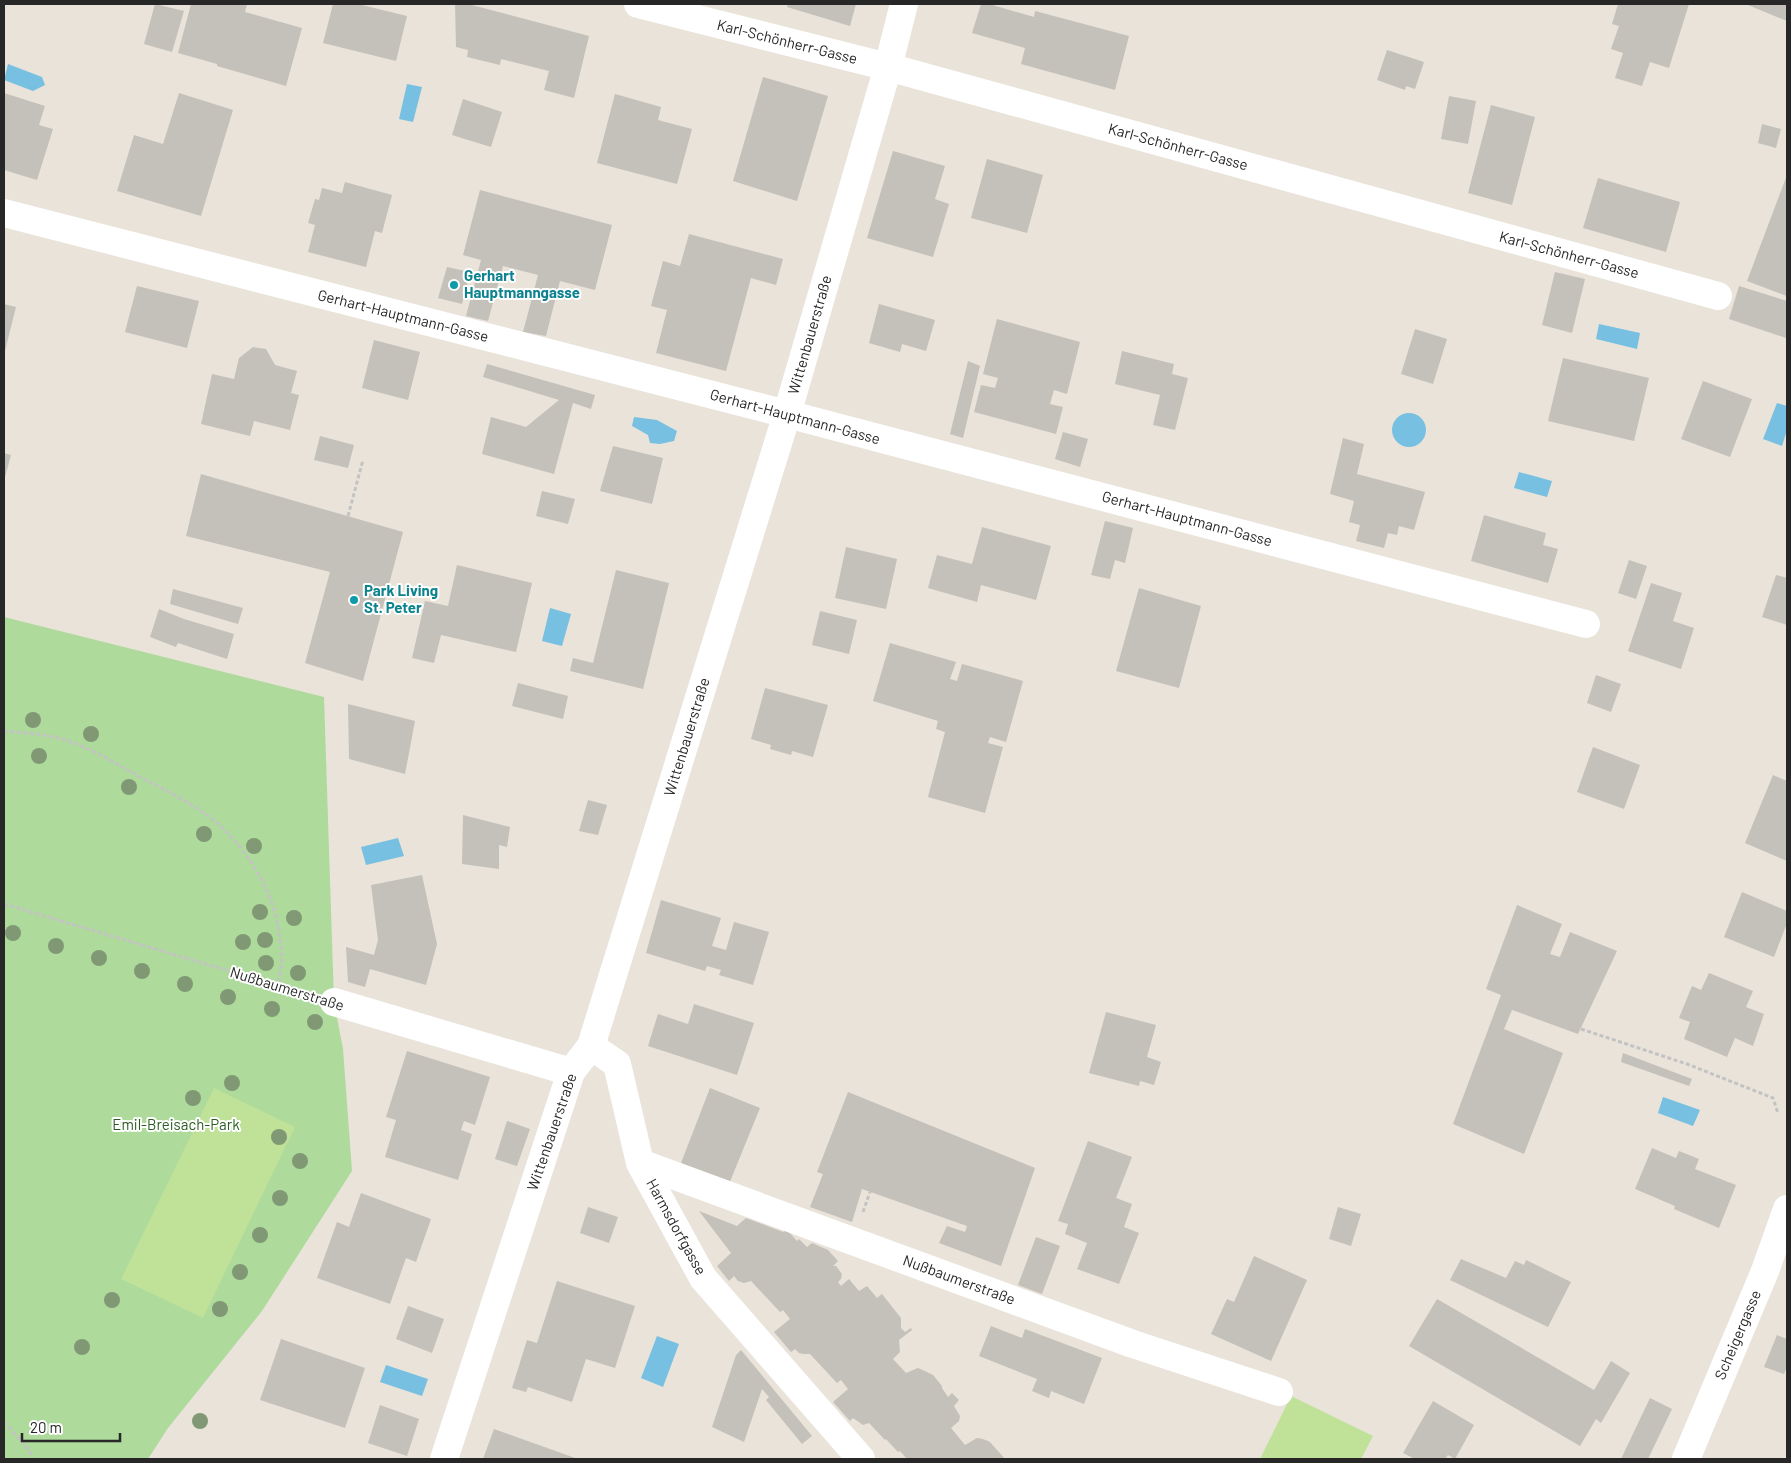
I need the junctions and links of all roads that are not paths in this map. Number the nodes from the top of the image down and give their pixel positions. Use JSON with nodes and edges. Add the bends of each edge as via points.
{"nodes":[{"id":1,"x":638,"y":4,"type":"edge"},
{"id":2,"x":904,"y":4,"type":"edge"},
{"id":3,"x":888,"y":67,"type":"junction"},
{"id":4,"x":4,"y":213,"type":"edge"},
{"id":5,"x":1718,"y":296,"type":"dead end"},
{"id":6,"x":787,"y":414,"type":"junction"},
{"id":7,"x":1586,"y":624,"type":"dead end"},
{"id":8,"x":334,"y":1002,"type":"road end"},
{"id":9,"x":591,"y":1046,"type":"junction"},
{"id":10,"x":571,"y":1072,"type":"junction"},
{"id":11,"x":640,"y":1163,"type":"junction"},
{"id":12,"x":1787,"y":1210,"type":"edge"},
{"id":13,"x":1278,"y":1392,"type":"dead end"},
{"id":14,"x":444,"y":1459,"type":"edge"},
{"id":15,"x":861,"y":1459,"type":"edge"},
{"id":16,"x":1686,"y":1459,"type":"edge"}],
"edges":[{"from":1,"to":3,"type":"street","name":"Karl-Schönherr-Gasse"},
{"from":2,"to":3,"type":"street","name":"Wittenbauerstraße"},
{"from":3,"to":5,"type":"street","name":"Karl-Schönherr-Gasse"},
{"from":3,"to":6,"type":"street","name":"Wittenbauerstraße"},
{"from":4,"to":6,"type":"street","name":"Gerhart-Hauptmann-Gasse"},
{"from":6,"to":7,"type":"street","name":"Gerhart-Hauptmann-Gasse"},
{"from":6,"to":9,"type":"street","name":"Wittenbauerstraße"},
{"from":8,"to":10,"type":"street","name":"Nußbaumerstraße"},
{"from":9,"to":10,"type":"street","name":"Wittenbauerstraße"},
{"from":9,"to":11,"type":"street","name":"Harmsdorfgasse","via":[[618,1064]]},
{"from":10,"to":14,"type":"street","name":"Wittenbauerstraße"},
{"from":11,"to":13,"type":"street","name":"Nußbaumerstraße","via":[[1124,1341]]},
{"from":11,"to":15,"type":"street","name":"Harmsdorfgasse","via":[[703,1278]]},
{"from":12,"to":16,"type":"street","name":"Scheigergasse","via":[[1765,1271]]}]}
